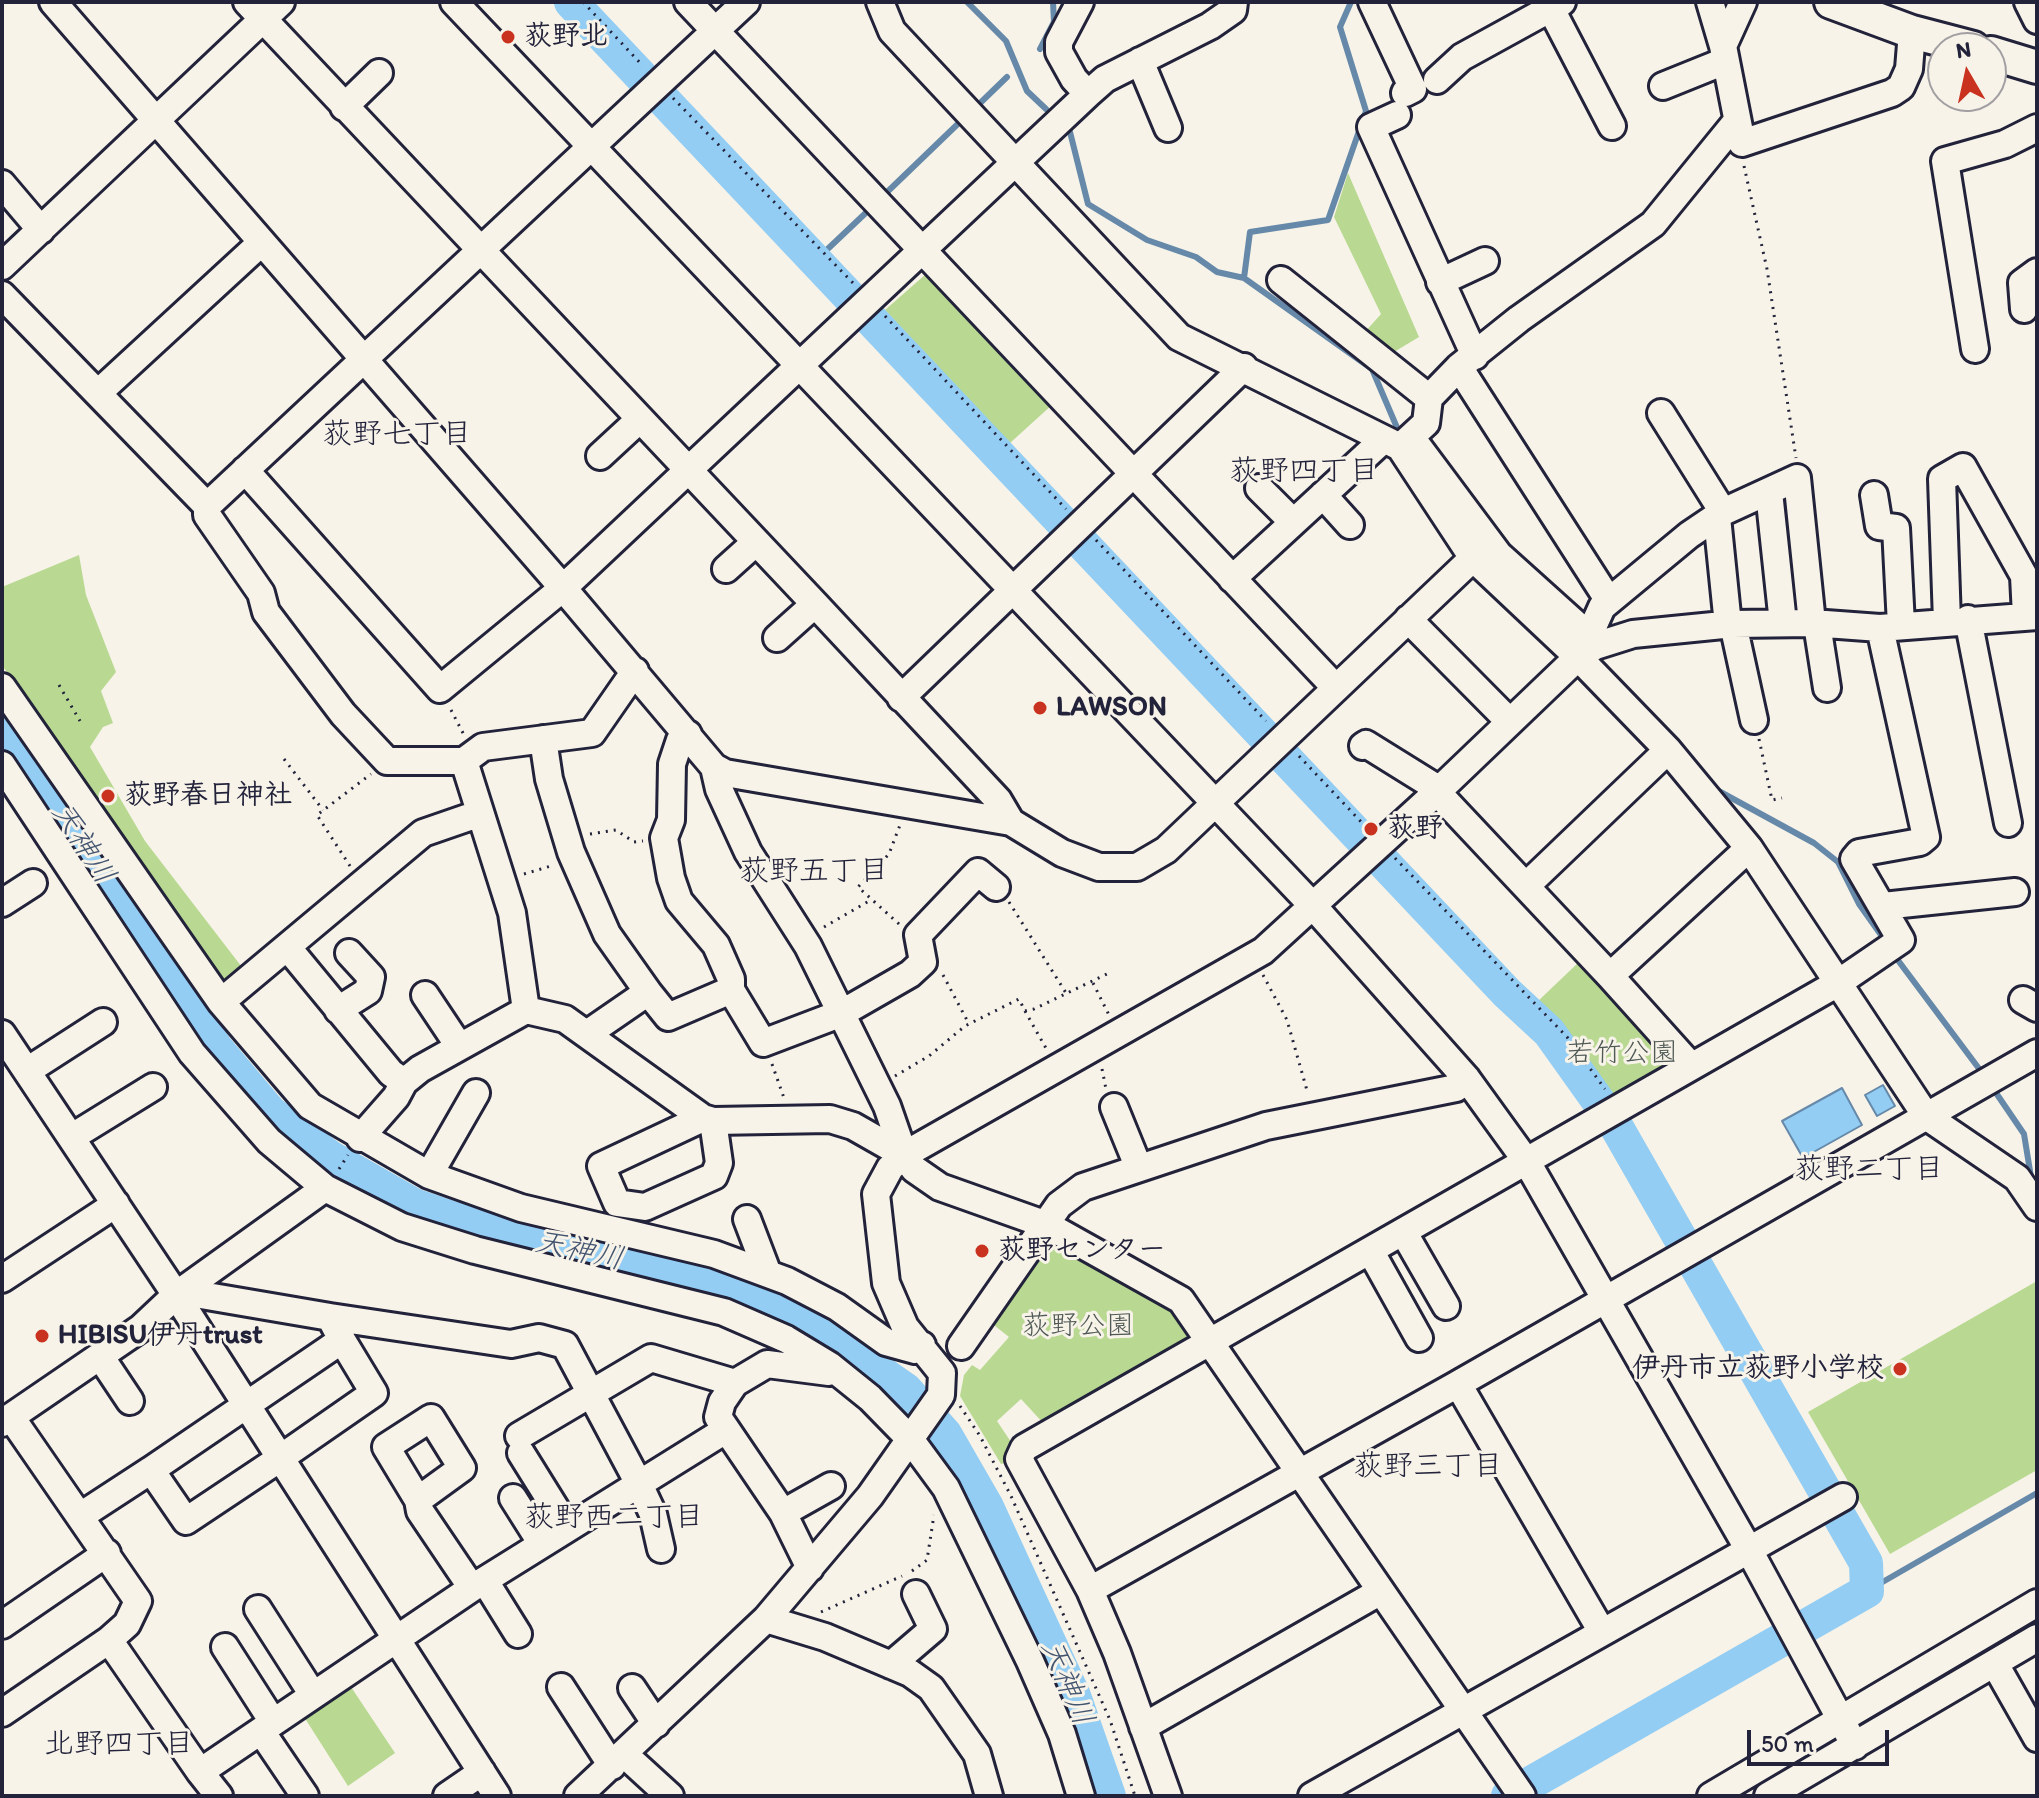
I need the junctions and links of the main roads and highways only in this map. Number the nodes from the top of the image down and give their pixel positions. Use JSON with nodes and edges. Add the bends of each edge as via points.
{"nodes":[{"id":1,"x":1831,"y":2,"type":"edge"},
{"id":2,"x":1927,"y":36,"type":"edge"},
{"id":3,"x":2007,"y":58,"type":"edge"},
{"id":4,"x":2037,"y":67,"type":"edge"}],
"edges":[{"from":1,"to":2,"type":"main road"},
{"from":3,"to":4,"type":"main road"}]}
